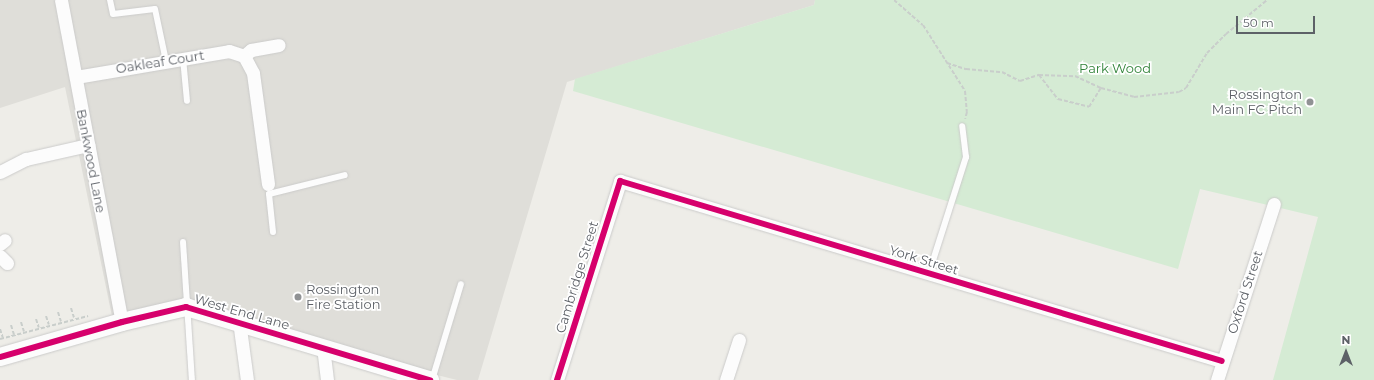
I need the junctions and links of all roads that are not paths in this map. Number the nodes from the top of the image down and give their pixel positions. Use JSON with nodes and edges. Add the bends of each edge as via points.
{"nodes":[{"id":1,"x":61,"y":0,"type":"edge"},
{"id":2,"x":110,"y":0,"type":"edge"},
{"id":3,"x":279,"y":45,"type":"dead end"},
{"id":4,"x":244,"y":56,"type":"junction"},
{"id":5,"x":183,"y":58,"type":"junction"},
{"id":6,"x":166,"y":61,"type":"junction"},
{"id":7,"x":76,"y":77,"type":"junction"},
{"id":8,"x":187,"y":101,"type":"dead end"},
{"id":9,"x":962,"y":126,"type":"road end"},
{"id":10,"x":88,"y":145,"type":"junction"},
{"id":11,"x":0,"y":172,"type":"edge"},
{"id":12,"x":345,"y":175,"type":"dead end"},
{"id":13,"x":620,"y":181,"type":"joint"},
{"id":14,"x":269,"y":189,"type":"junction"},
{"id":15,"x":1274,"y":204,"type":"dead end"},
{"id":16,"x":273,"y":232,"type":"dead end"},
{"id":17,"x":183,"y":242,"type":"dead end"},
{"id":18,"x":929,"y":273,"type":"junction"},
{"id":19,"x":461,"y":284,"type":"dead end"},
{"id":20,"x":186,"y":307,"type":"junction"},
{"id":21,"x":239,"y":321,"type":"junction"},
{"id":22,"x":122,"y":322,"type":"junction"},
{"id":23,"x":739,"y":340,"type":"dead end"},
{"id":24,"x":323,"y":347,"type":"junction"},
{"id":25,"x":0,"y":357,"type":"edge"},
{"id":26,"x":1222,"y":361,"type":"junction"},
{"id":27,"x":192,"y":380,"type":"edge"},
{"id":28,"x":247,"y":380,"type":"edge"},
{"id":29,"x":327,"y":380,"type":"edge"},
{"id":30,"x":431,"y":380,"type":"edge"},
{"id":31,"x":556,"y":380,"type":"edge"},
{"id":32,"x":726,"y":380,"type":"edge"},
{"id":33,"x":1217,"y":380,"type":"edge"}],
"edges":[{"from":1,"to":7,"type":"street","name":"Bankwood Lane"},
{"from":2,"to":6,"type":"lane","via":[[114,14],[155,9]]},
{"from":3,"to":4,"type":"street","via":[[251,50]]},
{"from":4,"to":5,"type":"street","name":"Oakleaf Court","via":[[229,51]]},
{"from":4,"to":14,"type":"street","via":[[253,73]]},
{"from":5,"to":6,"type":"street","name":"Oakleaf Court"},
{"from":5,"to":8,"type":"lane"},
{"from":6,"to":7,"type":"street","name":"Oakleaf Court"},
{"from":7,"to":10,"type":"street","name":"Bankwood Lane"},
{"from":9,"to":18,"type":"lane","via":[[966,156]]},
{"from":10,"to":11,"type":"street","via":[[26,159]]},
{"from":10,"to":22,"type":"street","name":"Bankwood Lane"},
{"from":12,"to":14,"type":"lane"},
{"from":13,"to":18,"type":"street","name":"York Street"},
{"from":13,"to":31,"type":"street","name":"Cambridge Street"},
{"from":14,"to":16,"type":"lane"},
{"from":15,"to":26,"type":"street","name":"Oxford Street"},
{"from":17,"to":20,"type":"lane"},
{"from":18,"to":26,"type":"street","name":"York Street"},
{"from":19,"to":30,"type":"lane"},
{"from":20,"to":21,"type":"street","name":"West End Lane"},
{"from":20,"to":22,"type":"street","name":"West End Lane"},
{"from":20,"to":27,"type":"lane"},
{"from":21,"to":24,"type":"street","name":"West End Lane"},
{"from":21,"to":28,"type":"street"},
{"from":22,"to":25,"type":"street","name":"West End Lane"},
{"from":23,"to":32,"type":"street"},
{"from":24,"to":29,"type":"street"},
{"from":24,"to":30,"type":"street","name":"West End Lane"},
{"from":26,"to":33,"type":"street","name":"Oxford Street"}]}
